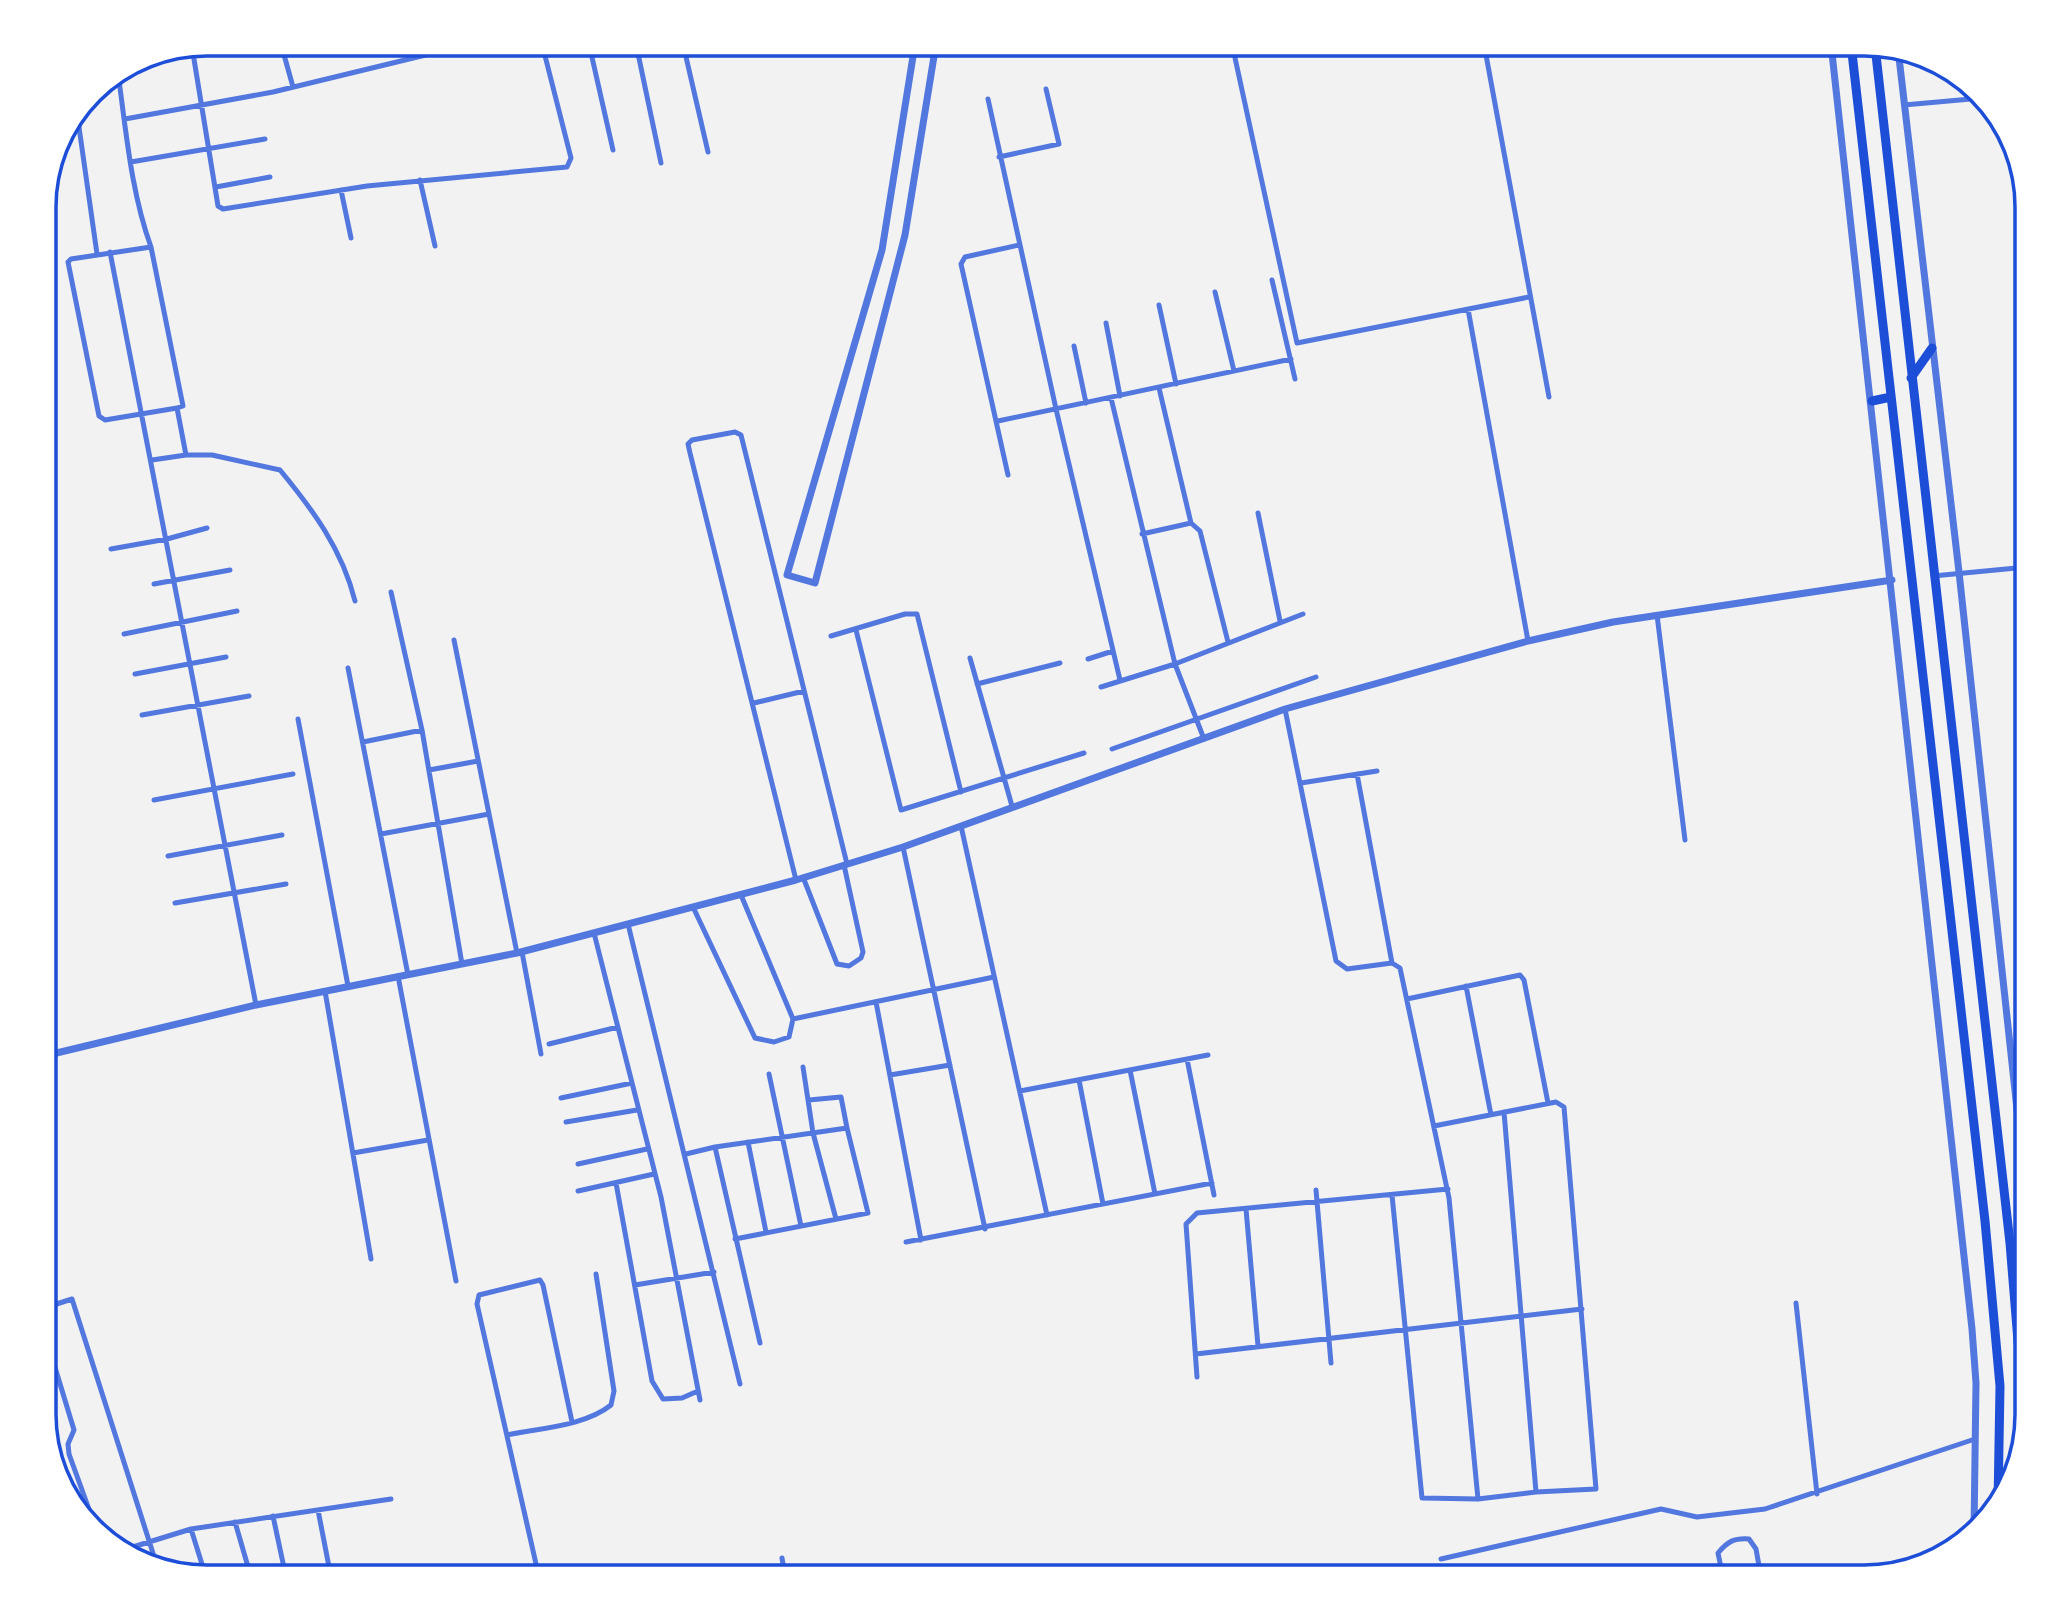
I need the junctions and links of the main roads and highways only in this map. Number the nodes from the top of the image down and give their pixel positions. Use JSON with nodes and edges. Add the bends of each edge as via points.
{"nodes":[{"id":1,"x":1852,"y":56,"type":"edge"},
{"id":2,"x":1876,"y":57,"type":"edge"},
{"id":3,"x":1931,"y":348,"type":"road end"},
{"id":4,"x":1911,"y":378,"type":"junction"},
{"id":5,"x":1891,"y":397,"type":"junction"},
{"id":6,"x":1872,"y":401,"type":"road end"},
{"id":7,"x":2015,"y":1309,"type":"edge"},
{"id":8,"x":1998,"y":1483,"type":"edge"}],
"edges":[{"from":1,"to":5,"type":"highway"},
{"from":2,"to":4,"type":"highway"},
{"from":3,"to":4,"type":"highway"},
{"from":4,"to":7,"type":"highway"},
{"from":5,"to":6,"type":"highway"},
{"from":5,"to":8,"type":"highway","via":[[1985,1221],[2000,1387]]}]}
